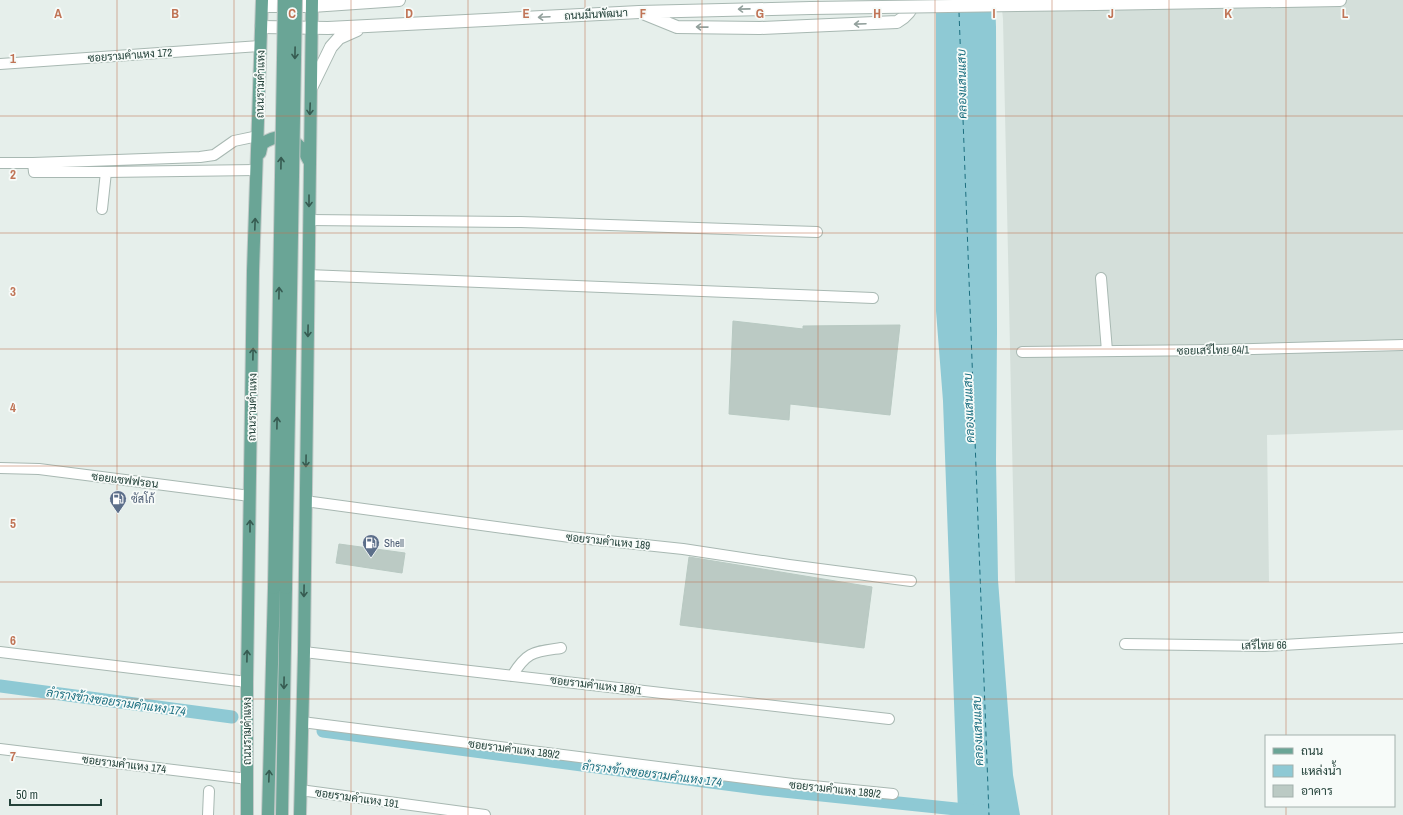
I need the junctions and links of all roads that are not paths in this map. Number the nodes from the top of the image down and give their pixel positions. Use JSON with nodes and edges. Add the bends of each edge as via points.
{"nodes":[{"id":1,"x":284,"y":0,"type":"edge"},
{"id":2,"x":296,"y":0,"type":"edge"},
{"id":3,"x":391,"y":0,"type":"edge"},
{"id":4,"x":915,"y":0,"type":"edge"},
{"id":5,"x":1340,"y":0,"type":"edge"},
{"id":6,"x":262,"y":3,"type":"edge"},
{"id":7,"x":312,"y":3,"type":"edge"},
{"id":8,"x":639,"y":12,"type":"junction"},
{"id":9,"x":372,"y":26,"type":"junction"},
{"id":10,"x":261,"y":27,"type":"junction"},
{"id":11,"x":311,"y":28,"type":"junction"},
{"id":12,"x":260,"y":46,"type":"junction"},
{"id":13,"x":0,"y":64,"type":"edge"},
{"id":14,"x":311,"y":88,"type":"junction"},
{"id":15,"x":258,"y":136,"type":"junction"},
{"id":16,"x":309,"y":162,"type":"junction"},
{"id":17,"x":0,"y":163,"type":"edge"},
{"id":18,"x":33,"y":164,"type":"junction"},
{"id":19,"x":257,"y":165,"type":"junction"},
{"id":20,"x":106,"y":172,"type":"junction"},
{"id":21,"x":102,"y":209,"type":"dead end"},
{"id":22,"x":309,"y":220,"type":"junction"},
{"id":23,"x":817,"y":232,"type":"dead end"},
{"id":24,"x":308,"y":275,"type":"junction"},
{"id":25,"x":1101,"y":278,"type":"dead end"},
{"id":26,"x":873,"y":298,"type":"dead end"},
{"id":27,"x":1403,"y":345,"type":"edge"},
{"id":28,"x":1022,"y":352,"type":"dead end"},
{"id":29,"x":1107,"y":352,"type":"junction"},
{"id":30,"x":0,"y":468,"type":"edge"},
{"id":31,"x":250,"y":496,"type":"junction"},
{"id":32,"x":305,"y":501,"type":"junction"},
{"id":33,"x":911,"y":581,"type":"dead end"},
{"id":34,"x":280,"y":588,"type":"junction"},
{"id":35,"x":1403,"y":638,"type":"edge"},
{"id":36,"x":1125,"y":644,"type":"dead end"},
{"id":37,"x":561,"y":648,"type":"dead end"},
{"id":38,"x":0,"y":652,"type":"edge"},
{"id":39,"x":304,"y":652,"type":"junction"},
{"id":40,"x":512,"y":676,"type":"junction"},
{"id":41,"x":247,"y":682,"type":"junction"},
{"id":42,"x":889,"y":719,"type":"dead end"},
{"id":43,"x":302,"y":722,"type":"junction"},
{"id":44,"x":0,"y":749,"type":"edge"},
{"id":45,"x":248,"y":778,"type":"junction"},
{"id":46,"x":300,"y":790,"type":"junction"},
{"id":47,"x":209,"y":791,"type":"dead end"},
{"id":48,"x":893,"y":794,"type":"dead end"},
{"id":49,"x":208,"y":815,"type":"edge"},
{"id":50,"x":247,"y":815,"type":"edge"},
{"id":51,"x":268,"y":815,"type":"edge"},
{"id":52,"x":282,"y":815,"type":"edge"},
{"id":53,"x":300,"y":815,"type":"edge"},
{"id":54,"x":485,"y":815,"type":"edge"}],
"edges":[{"from":34,"to":1,"type":"main road","name":"ถนนรามคำแหง","one_way":true,"bridge":true},
{"from":2,"to":34,"type":"main road","name":"ถนนรามคำแหง","one_way":true,"bridge":true},
{"from":3,"to":7,"type":"street"},
{"from":4,"to":8,"type":"street","one_way":true,"via":[[910,11],[897,22],[783,27],[677,27]]},
{"from":5,"to":8,"type":"street","name":"ถนนมีนพัฒนา","one_way":true,"bridge":true},
{"from":6,"to":7,"type":"street"},
{"from":6,"to":10,"type":"main road","name":"ถนนรามคำแหง"},
{"from":7,"to":11,"type":"main road"},
{"from":8,"to":9,"type":"street","name":"ถนนมีนพัฒนา","one_way":true},
{"from":9,"to":11,"type":"street","name":"ถนนมีนพัฒนา"},
{"from":9,"to":14,"type":"street","via":[[338,38]]},
{"from":10,"to":11,"type":"street","name":"ถนนมีนพัฒนา"},
{"from":10,"to":12,"type":"main road","name":"ถนนรามคำแหง"},
{"from":11,"to":14,"type":"main road"},
{"from":12,"to":13,"type":"street","name":"ซอยรามคำแหง 172"},
{"from":12,"to":15,"type":"main road","name":"ถนนรามคำแหง"},
{"from":14,"to":16,"type":"main road","one_way":true},
{"from":15,"to":18,"type":"street","via":[[234,141],[214,155],[200,157]]},
{"from":15,"to":19,"type":"main road","name":"ถนนรามคำแหง"},
{"from":16,"to":19,"type":"main road","via":[[298,143],[280,137],[262,144]]},
{"from":16,"to":22,"type":"main road","one_way":true},
{"from":17,"to":18,"type":"street"},
{"from":18,"to":20,"type":"street","via":[[34,172]]},
{"from":19,"to":20,"type":"street"},
{"from":31,"to":19,"type":"main road","name":"ถนนรามคำแหง","one_way":true},
{"from":20,"to":21,"type":"street"},
{"from":22,"to":23,"type":"street","via":[[513,222]]},
{"from":22,"to":24,"type":"main road"},
{"from":24,"to":26,"type":"street"},
{"from":24,"to":32,"type":"main road","one_way":true},
{"from":25,"to":29,"type":"street"},
{"from":27,"to":29,"type":"street","name":"ซอยเสรีไทย 64/1"},
{"from":28,"to":29,"type":"street","name":"ซอยเสรีไทย 64/1"},
{"from":30,"to":31,"type":"street","name":"ซอยแซฟฟรอน","via":[[39,469]]},
{"from":41,"to":31,"type":"main road","name":"ถนนรามคำแหง","one_way":true},
{"from":32,"to":33,"type":"street","name":"ซอยรามคำแหง 189"},
{"from":32,"to":39,"type":"main road","one_way":true},
{"from":51,"to":34,"type":"main road","name":"ถนนรามคำแหง","one_way":true},
{"from":34,"to":52,"type":"main road","name":"ถนนรามคำแหง","one_way":true},
{"from":35,"to":36,"type":"street","name":"เสรีไทย 66","via":[[1265,646]]},
{"from":37,"to":40,"type":"street","via":[[538,651],[530,655],[521,662]]},
{"from":38,"to":41,"type":"street"},
{"from":39,"to":40,"type":"street","name":"ซอยรามคำแหง 189/1"},
{"from":39,"to":43,"type":"main road"},
{"from":40,"to":42,"type":"street","name":"ซอยรามคำแหง 189/1"},
{"from":41,"to":45,"type":"main road","name":"ถนนรามคำแหง"},
{"from":43,"to":46,"type":"main road"},
{"from":43,"to":48,"type":"street","name":"ซอยรามคำแหง 189/2","via":[[793,784]]},
{"from":44,"to":45,"type":"street","name":"ซอยรามคำแหง 174"},
{"from":45,"to":50,"type":"main road","name":"ถนนรามคำแหง"},
{"from":46,"to":53,"type":"main road"},
{"from":46,"to":54,"type":"street","name":"ซอยรามคำแหง 191"},
{"from":47,"to":49,"type":"street"}]}
